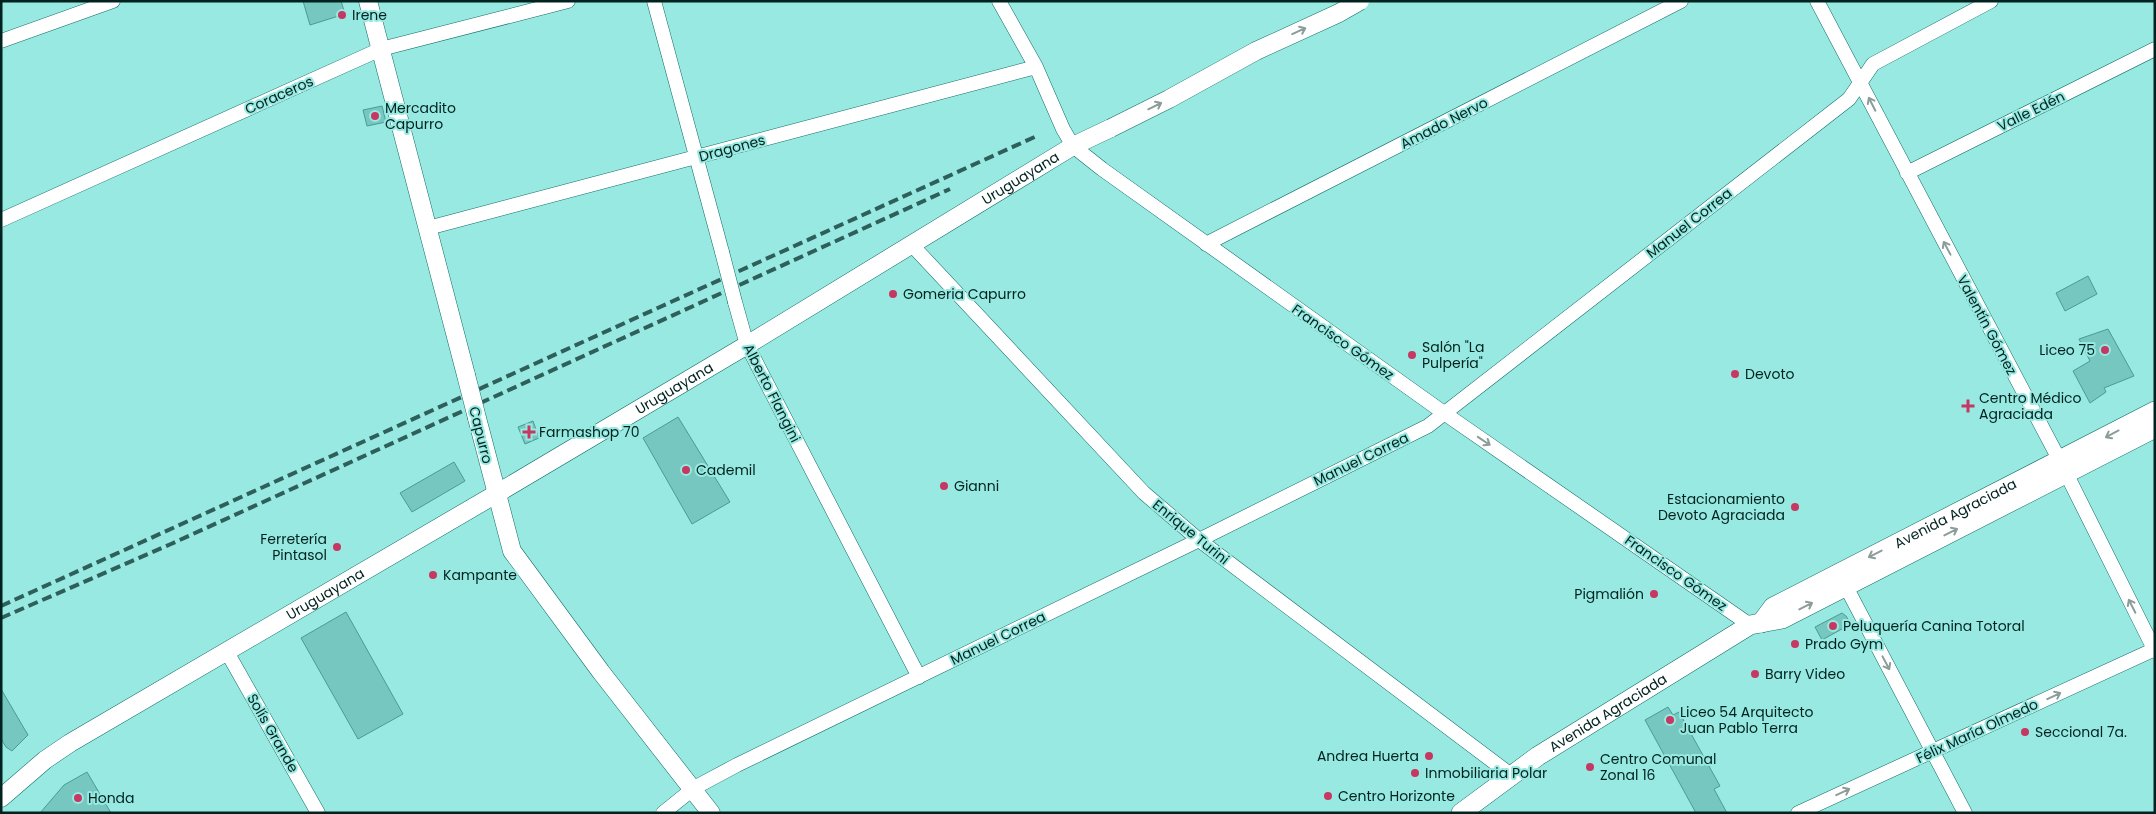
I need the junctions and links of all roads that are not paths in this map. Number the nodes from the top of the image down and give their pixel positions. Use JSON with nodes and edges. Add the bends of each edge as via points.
{"nodes":[{"id":1,"x":113,"y":1,"type":"edge"},
{"id":2,"x":368,"y":1,"type":"edge"},
{"id":3,"x":568,"y":1,"type":"edge"},
{"id":4,"x":654,"y":1,"type":"edge"},
{"id":5,"x":999,"y":1,"type":"edge"},
{"id":6,"x":1360,"y":1,"type":"edge"},
{"id":7,"x":1681,"y":1,"type":"edge"},
{"id":8,"x":1818,"y":1,"type":"edge"},
{"id":9,"x":1991,"y":1,"type":"edge"},
{"id":10,"x":1,"y":41,"type":"edge"},
{"id":11,"x":381,"y":49,"type":"junction"},
{"id":12,"x":2155,"y":49,"type":"edge"},
{"id":13,"x":1036,"y":67,"type":"junction"},
{"id":14,"x":1861,"y":83,"type":"junction"},
{"id":15,"x":1073,"y":146,"type":"junction"},
{"id":16,"x":697,"y":157,"type":"junction"},
{"id":17,"x":1907,"y":173,"type":"junction"},
{"id":18,"x":1,"y":220,"type":"edge"},
{"id":19,"x":428,"y":228,"type":"junction"},
{"id":20,"x":911,"y":244,"type":"junction"},
{"id":21,"x":1206,"y":244,"type":"junction"},
{"id":22,"x":747,"y":345,"type":"junction"},
{"id":23,"x":2155,"y":411,"type":"edge"},
{"id":24,"x":1444,"y":413,"type":"junction"},
{"id":25,"x":2155,"y":428,"type":"edge"},
{"id":26,"x":2062,"y":468,"type":"junction"},
{"id":27,"x":496,"y":494,"type":"junction"},
{"id":28,"x":1199,"y":540,"type":"junction"},
{"id":29,"x":1842,"y":580,"type":"junction"},
{"id":30,"x":1756,"y":624,"type":"junction"},
{"id":31,"x":2155,"y":650,"type":"edge"},
{"id":32,"x":227,"y":652,"type":"junction"},
{"id":33,"x":919,"y":677,"type":"junction"},
{"id":34,"x":1932,"y":751,"type":"junction"},
{"id":35,"x":1511,"y":775,"type":"junction"},
{"id":36,"x":694,"y":788,"type":"junction"},
{"id":37,"x":1,"y":798,"type":"edge"},
{"id":38,"x":318,"y":813,"type":"edge"},
{"id":39,"x":663,"y":813,"type":"edge"},
{"id":40,"x":712,"y":813,"type":"edge"},
{"id":41,"x":1461,"y":813,"type":"edge"},
{"id":42,"x":1798,"y":813,"type":"edge"},
{"id":43,"x":1965,"y":813,"type":"edge"}],
"edges":[{"from":1,"to":10,"type":"street"},
{"from":2,"to":11,"type":"street","name":"Capurro"},
{"from":3,"to":11,"type":"street","name":"Coraceros"},
{"from":4,"to":16,"type":"street","name":"Alberto Flangini"},
{"from":5,"to":13,"type":"street","name":"Francisco Gómez"},
{"from":15,"to":6,"type":"street","name":"Uruguayana","one_way":true,"bridge":true,"via":[[1169,99],[1256,50]]},
{"from":7,"to":21,"type":"street","name":"Amado Nervo"},
{"from":8,"to":14,"type":"street","name":"Valentín Gómez"},
{"from":9,"to":14,"type":"street","name":"Manuel Correa","via":[[1873,64]]},
{"from":11,"to":18,"type":"street","name":"Coraceros"},
{"from":11,"to":19,"type":"street","name":"Capurro"},
{"from":12,"to":17,"type":"street","name":"Valle Edén"},
{"from":13,"to":15,"type":"street","name":"Francisco Gómez"},
{"from":13,"to":16,"type":"street","name":"Dragones"},
{"from":17,"to":14,"type":"street","name":"Valentín Gómez","one_way":true},
{"from":14,"to":24,"type":"street","name":"Manuel Correa","via":[[1849,99]]},
{"from":15,"to":20,"type":"street","name":"Uruguayana"},
{"from":15,"to":21,"type":"street","name":"Francisco Gómez"},
{"from":16,"to":19,"type":"street","name":"Dragones"},
{"from":16,"to":22,"type":"street","name":"Alberto Flangini","bridge":true},
{"from":26,"to":17,"type":"street","name":"Valentín Gómez","one_way":true},
{"from":19,"to":27,"type":"street","name":"Capurro","bridge":true},
{"from":20,"to":22,"type":"street","name":"Uruguayana"},
{"from":20,"to":28,"type":"street","name":"Enrique Turini","via":[[1144,493]]},
{"from":21,"to":24,"type":"street","name":"Francisco Gómez"},
{"from":22,"to":27,"type":"street","name":"Uruguayana"},
{"from":22,"to":33,"type":"street","name":"Alberto Flangini"},
{"from":23,"to":26,"type":"main road","name":"Avenida Agraciada","one_way":true},
{"from":24,"to":28,"type":"street","name":"Manuel Correa","via":[[1428,426]]},
{"from":24,"to":30,"type":"street","name":"Francisco Gómez","one_way":true},
{"from":25,"to":26,"type":"main road","name":"Avenida Agraciada"},
{"from":26,"to":29,"type":"main road","name":"Avenida Agraciada","via":[[2003,488]]},
{"from":31,"to":26,"type":"street","name":"Valentín Gómez","one_way":true},
{"from":27,"to":32,"type":"street","name":"Uruguayana"},
{"from":27,"to":36,"type":"street","name":"Capurro","via":[[508,539],[518,560],[601,672]]},
{"from":28,"to":33,"type":"street","name":"Manuel Correa"},
{"from":28,"to":35,"type":"street","name":"Enrique Turini"},
{"from":29,"to":30,"type":"main road","name":"Avenida Agraciada","via":[[1773,607]]},
{"from":29,"to":34,"type":"street","one_way":true},
{"from":30,"to":35,"type":"main road","name":"Avenida Agraciada","via":[[1645,689]]},
{"from":34,"to":31,"type":"street","name":"Félix María Olmedo","one_way":true},
{"from":32,"to":37,"type":"street","name":"Uruguayana","via":[[62,749]]},
{"from":32,"to":38,"type":"street","name":"Solís Grande"},
{"from":33,"to":36,"type":"street","name":"Manuel Correa"},
{"from":42,"to":34,"type":"street","name":"Félix María Olmedo","one_way":true},
{"from":34,"to":43,"type":"street"},
{"from":35,"to":41,"type":"main road","name":"Avenida Agraciada"},
{"from":36,"to":39,"type":"street","name":"Manuel Correa"},
{"from":36,"to":40,"type":"street","name":"Capurro"}]}
